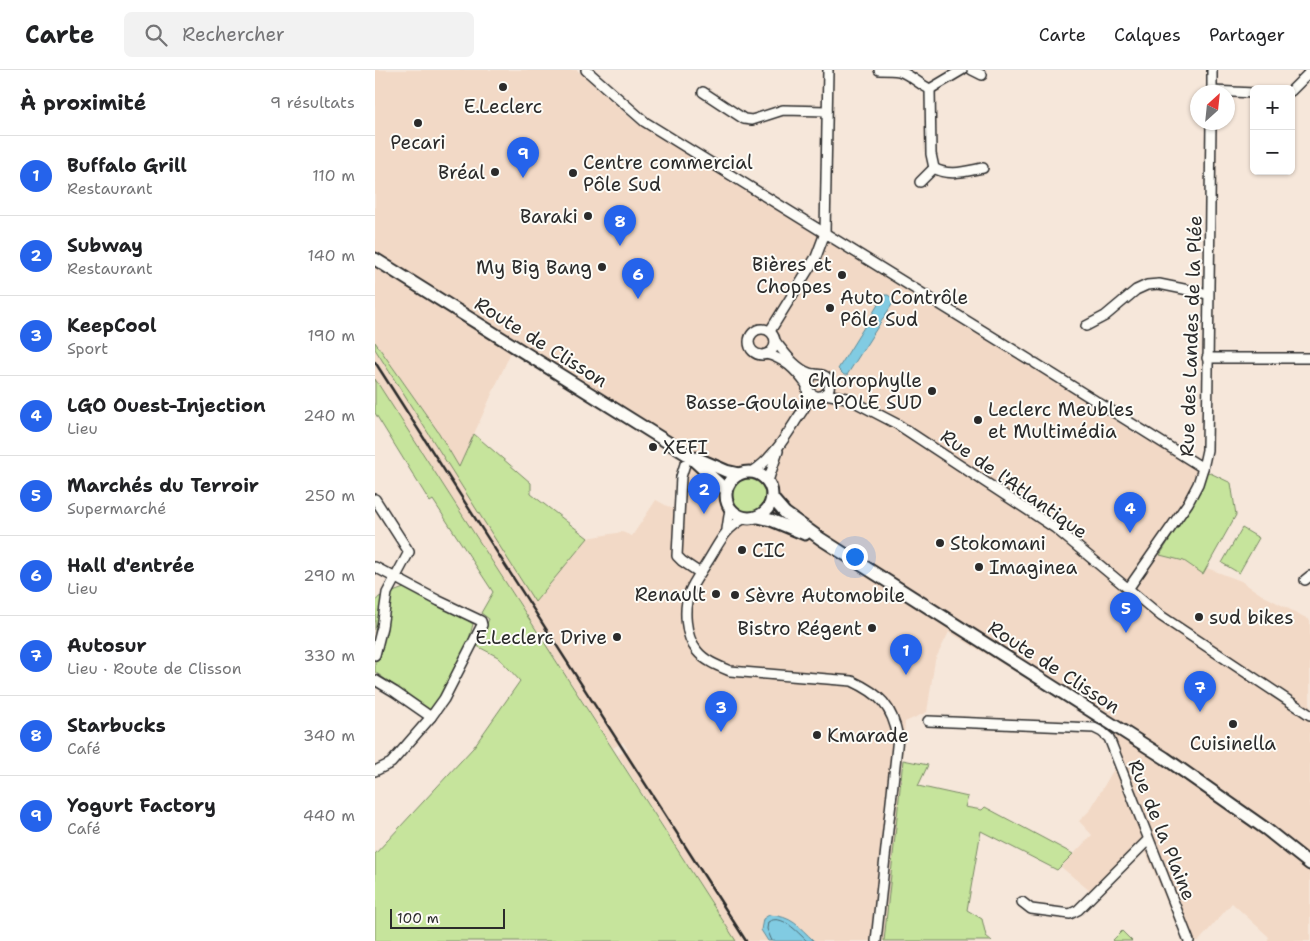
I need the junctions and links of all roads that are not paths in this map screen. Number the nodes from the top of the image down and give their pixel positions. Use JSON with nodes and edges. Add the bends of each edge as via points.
{"nodes":[{"id":1,"x":586,"y":70,"type":"edge"},
{"id":2,"x":828,"y":70,"type":"edge"},
{"id":3,"x":879,"y":70,"type":"edge"},
{"id":4,"x":962,"y":70,"type":"edge"},
{"id":5,"x":971,"y":70,"type":"edge"},
{"id":6,"x":1212,"y":70,"type":"edge"},
{"id":7,"x":1310,"y":72,"type":"edge"},
{"id":8,"x":982,"y":75,"type":"dead end"},
{"id":9,"x":1212,"y":85,"type":"edge"},
{"id":10,"x":1295,"y":87,"type":"edge"},
{"id":11,"x":930,"y":90,"type":"junction"},
{"id":12,"x":703,"y":92,"type":"dead end"},
{"id":13,"x":1235,"y":93,"type":"edge"},
{"id":14,"x":1250,"y":93,"type":"edge"},
{"id":15,"x":827,"y":111,"type":"junction"},
{"id":16,"x":1211,"y":130,"type":"edge"},
{"id":17,"x":934,"y":168,"type":"junction"},
{"id":18,"x":983,"y":168,"type":"dead end"},
{"id":19,"x":920,"y":182,"type":"dead end"},
{"id":20,"x":825,"y":233,"type":"junction"},
{"id":21,"x":375,"y":259,"type":"edge"},
{"id":22,"x":1208,"y":294,"type":"junction"},
{"id":23,"x":1086,"y":326,"type":"dead end"},
{"id":24,"x":770,"y":331,"type":"junction"},
{"id":25,"x":775,"y":342,"type":"junction"},
{"id":26,"x":766,"y":354,"type":"junction"},
{"id":27,"x":1207,"y":358,"type":"junction"},
{"id":28,"x":1310,"y":358,"type":"edge"},
{"id":29,"x":814,"y":374,"type":"junction"},
{"id":30,"x":807,"y":387,"type":"junction"},
{"id":31,"x":826,"y":392,"type":"junction"},
{"id":32,"x":807,"y":402,"type":"junction"},
{"id":33,"x":780,"y":445,"type":"junction"},
{"id":34,"x":686,"y":459,"type":"junction"},
{"id":35,"x":1203,"y":468,"type":"junction"},
{"id":36,"x":752,"y":472,"type":"junction"},
{"id":37,"x":739,"y":474,"type":"junction"},
{"id":38,"x":768,"y":481,"type":"junction"},
{"id":39,"x":726,"y":490,"type":"junction"},
{"id":40,"x":772,"y":498,"type":"junction"},
{"id":41,"x":375,"y":499,"type":"edge"},
{"id":42,"x":730,"y":509,"type":"junction"},
{"id":43,"x":758,"y":517,"type":"junction"},
{"id":44,"x":745,"y":518,"type":"junction"},
{"id":45,"x":727,"y":529,"type":"junction"},
{"id":46,"x":821,"y":539,"type":"junction"},
{"id":47,"x":375,"y":567,"type":"edge"},
{"id":48,"x":701,"y":573,"type":"junction"},
{"id":49,"x":395,"y":579,"type":"junction"},
{"id":50,"x":1128,"y":589,"type":"junction"},
{"id":51,"x":375,"y":655,"type":"edge"},
{"id":52,"x":375,"y":680,"type":"edge"},
{"id":53,"x":1310,"y":715,"type":"edge"},
{"id":54,"x":431,"y":717,"type":"junction"},
{"id":55,"x":928,"y":721,"type":"dead end"},
{"id":56,"x":375,"y":771,"type":"edge"},
{"id":57,"x":1266,"y":829,"type":"junction"},
{"id":58,"x":1148,"y":840,"type":"junction"},
{"id":59,"x":1310,"y":854,"type":"edge"},
{"id":60,"x":1310,"y":864,"type":"edge"},
{"id":61,"x":1022,"y":902,"type":"dead end"},
{"id":62,"x":876,"y":941,"type":"edge"},
{"id":63,"x":1189,"y":941,"type":"edge"}],
"edges":[{"from":1,"to":20,"type":"street","via":[[645,122]]},
{"from":2,"to":15,"type":"street"},
{"from":3,"to":11,"type":"street","via":[[897,70]]},
{"from":4,"to":11,"type":"street"},
{"from":5,"to":8,"type":"street"},
{"from":6,"to":9,"type":"street"},
{"from":7,"to":10,"type":"street"},
{"from":11,"to":17,"type":"street"},
{"from":12,"to":15,"type":"street","via":[[744,119],[752,120],[783,110]]},
{"from":13,"to":14,"type":"street"},
{"from":15,"to":20,"type":"street"},
{"from":16,"to":22,"type":"street","name":"Rue des Landes de la Plée"},
{"from":17,"to":18,"type":"street","via":[[940,172],[961,173]]},
{"from":17,"to":19,"type":"street"},
{"from":20,"to":24,"type":"street","via":[[816,257]]},
{"from":20,"to":35,"type":"street"},
{"from":21,"to":34,"type":"main road","name":"Route de Clisson"},
{"from":22,"to":23,"type":"street","via":[[1159,284],[1147,285]]},
{"from":22,"to":27,"type":"street","name":"Rue des Landes de la Plée"},
{"from":24,"to":25,"type":"street"},
{"from":24,"to":26,"type":"street","via":[[755,330],[749,342],[753,352]]},
{"from":25,"to":26,"type":"street","via":[[773,350]]},
{"from":25,"to":29,"type":"street","via":[[802,370]]},
{"from":26,"to":30,"type":"street","via":[[784,360]]},
{"from":27,"to":28,"type":"street"},
{"from":27,"to":35,"type":"street","name":"Rue des Landes de la Plée","via":[[1207,450]]},
{"from":29,"to":30,"type":"street"},
{"from":29,"to":31,"type":"street","via":[[825,376]]},
{"from":30,"to":31,"type":"street","via":[[816,397]]},
{"from":30,"to":32,"type":"street"},
{"from":31,"to":32,"type":"street"},
{"from":31,"to":50,"type":"street","name":"Rue de l'Atlantique","via":[[847,398],[897,424],[1055,528]]},
{"from":32,"to":33,"type":"street"},
{"from":33,"to":36,"type":"street","via":[[762,466]]},
{"from":33,"to":38,"type":"street"},
{"from":34,"to":37,"type":"main road","name":"Route de Clisson"},
{"from":34,"to":39,"type":"main road","name":"Route de Clisson"},
{"from":34,"to":48,"type":"street","via":[[681,477],[677,556]]},
{"from":35,"to":50,"type":"street","name":"Rue des Landes de la Plée","via":[[1188,503]]},
{"from":36,"to":37,"type":"main road","name":"Route de Clisson"},
{"from":36,"to":38,"type":"main road"},
{"from":37,"to":39,"type":"main road"},
{"from":38,"to":40,"type":"main road"},
{"from":39,"to":42,"type":"main road"},
{"from":40,"to":43,"type":"main road","via":[[769,508]]},
{"from":40,"to":46,"type":"main road","name":"Route de Clisson","via":[[785,513]]},
{"from":41,"to":49,"type":"street","via":[[409,552]]},
{"from":42,"to":44,"type":"main road"},
{"from":42,"to":45,"type":"street"},
{"from":43,"to":44,"type":"main road","name":"Route de Clisson"},
{"from":43,"to":46,"type":"main road","name":"Route de Clisson"},
{"from":44,"to":45,"type":"street"},
{"from":45,"to":48,"type":"street"},
{"from":46,"to":57,"type":"main road","name":"Route de Clisson","via":[[1165,758]]},
{"from":47,"to":49,"type":"street"},
{"from":48,"to":62,"type":"street","via":[[691,590],[685,612],[696,650],[708,660],[730,671],[853,682],[882,699],[889,709],[898,737]]},
{"from":49,"to":51,"type":"street","via":[[387,594]]},
{"from":49,"to":54,"type":"street","via":[[481,621],[482,625],[444,699]]},
{"from":50,"to":53,"type":"street","name":"Rue de l'Atlantique","via":[[1161,616]]},
{"from":52,"to":54,"type":"street"},
{"from":54,"to":56,"type":"street","via":[[391,763]]},
{"from":55,"to":58,"type":"street","name":"Rue de la Plaine","via":[[1094,728],[1102,732],[1109,738]]},
{"from":57,"to":59,"type":"main road","name":"Route de Clisson"},
{"from":57,"to":60,"type":"main road","name":"Route de Clisson"},
{"from":58,"to":61,"type":"street","via":[[1078,910],[1070,914],[1031,909]]},
{"from":58,"to":63,"type":"street","name":"Rue de la Plaine"}]}
